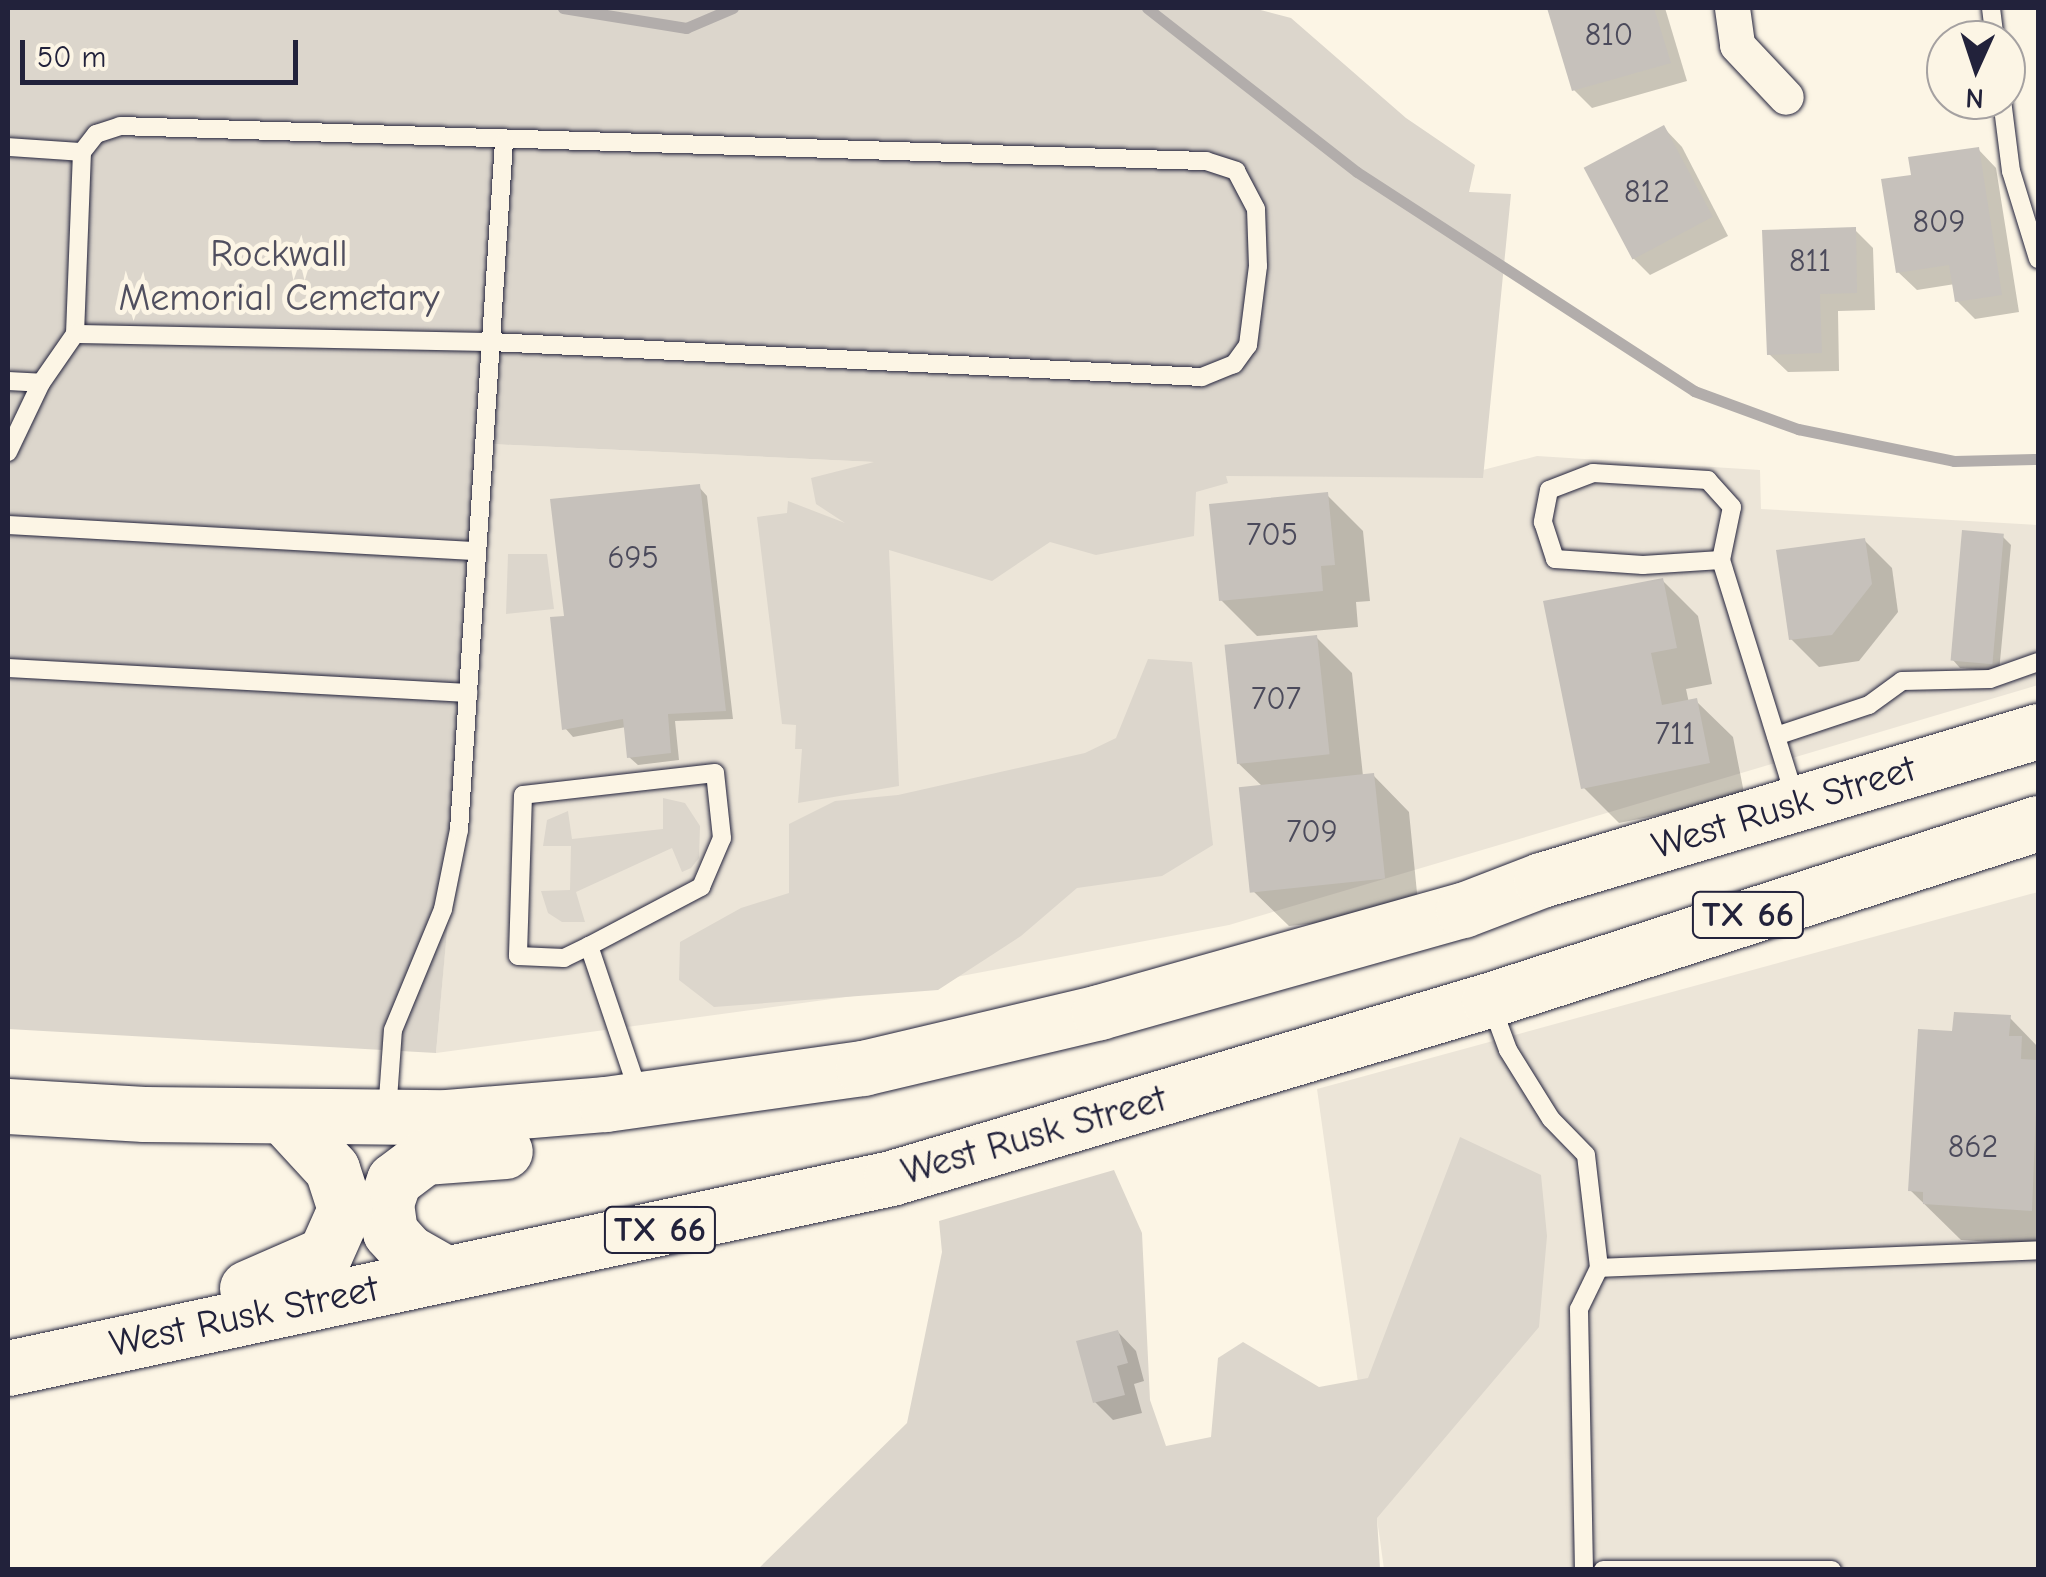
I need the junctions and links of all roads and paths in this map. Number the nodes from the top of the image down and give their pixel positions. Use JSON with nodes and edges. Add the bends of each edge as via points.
{"nodes":[{"id":1,"x":1732,"y":8,"type":"edge"},
{"id":2,"x":1786,"y":97,"type":"dead end"},
{"id":3,"x":2005,"y":120,"type":"edge"},
{"id":4,"x":504,"y":142,"type":"junction"},
{"id":5,"x":8,"y":147,"type":"edge"},
{"id":6,"x":82,"y":152,"type":"junction"},
{"id":7,"x":2038,"y":259,"type":"edge"},
{"id":8,"x":75,"y":334,"type":"junction"},
{"id":9,"x":490,"y":342,"type":"junction"},
{"id":10,"x":8,"y":381,"type":"edge"},
{"id":11,"x":41,"y":383,"type":"junction"},
{"id":12,"x":8,"y":452,"type":"edge"},
{"id":13,"x":8,"y":525,"type":"edge"},
{"id":14,"x":473,"y":551,"type":"junction"},
{"id":15,"x":1721,"y":560,"type":"junction"},
{"id":16,"x":2038,"y":662,"type":"edge"},
{"id":17,"x":8,"y":668,"type":"edge"},
{"id":18,"x":468,"y":693,"type":"junction"},
{"id":19,"x":2038,"y":731,"type":"edge"},
{"id":20,"x":1776,"y":736,"type":"junction"},
{"id":21,"x":1797,"y":804,"type":"junction"},
{"id":22,"x":2038,"y":823,"type":"edge"},
{"id":23,"x":589,"y":946,"type":"junction"},
{"id":24,"x":1490,"y":1000,"type":"junction"},
{"id":25,"x":641,"y":1099,"type":"junction"},
{"id":26,"x":8,"y":1106,"type":"edge"},
{"id":27,"x":565,"y":1108,"type":"junction"},
{"id":28,"x":284,"y":1117,"type":"junction"},
{"id":29,"x":372,"y":1118,"type":"junction"},
{"id":30,"x":2038,"y":1250,"type":"edge"},
{"id":31,"x":1599,"y":1268,"type":"junction"},
{"id":32,"x":445,"y":1273,"type":"junction"},
{"id":33,"x":182,"y":1331,"type":"junction"},
{"id":34,"x":8,"y":1368,"type":"edge"},
{"id":35,"x":1584,"y":1570,"type":"edge"},
{"id":36,"x":1603,"y":1570,"type":"edge"},
{"id":37,"x":1832,"y":1570,"type":"edge"}],
"edges":[{"from":1,"to":2,"type":"street","via":[[1737,44]]},
{"from":3,"to":7,"type":"lane","via":[[2011,171]]},
{"from":4,"to":6,"type":"lane","via":[[162,124],[96,134]]},
{"from":4,"to":9,"type":"lane"},
{"from":4,"to":9,"type":"lane","via":[[1206,160],[1236,171],[1256,210],[1258,266],[1248,345],[1234,364],[1202,377]]},
{"from":5,"to":6,"type":"lane"},
{"from":6,"to":8,"type":"lane"},
{"from":8,"to":9,"type":"lane"},
{"from":8,"to":11,"type":"lane"},
{"from":9,"to":14,"type":"lane"},
{"from":10,"to":11,"type":"lane"},
{"from":11,"to":12,"type":"lane"},
{"from":13,"to":14,"type":"lane"},
{"from":14,"to":18,"type":"lane"},
{"from":15,"to":15,"type":"lane","via":[[1644,565],[1555,559],[1543,522],[1549,490],[1593,473],[1708,480],[1732,507]]},
{"from":15,"to":20,"type":"lane"},
{"from":16,"to":20,"type":"lane","via":[[1990,679],[1902,681],[1869,705]]},
{"from":17,"to":18,"type":"lane"},
{"from":18,"to":29,"type":"lane","via":[[453,866],[425,962],[392,1030]]},
{"from":19,"to":21,"type":"main road","name":"West Rusk Street","number":"TX 66"},
{"from":20,"to":21,"type":"lane"},
{"from":21,"to":25,"type":"main road","name":"West Rusk Street","number":"TX 66","via":[[1463,910],[1099,1012],[862,1068]]},
{"from":22,"to":24,"type":"main road","name":"West Rusk Street","number":"TX 66"},
{"from":23,"to":23,"type":"lane","via":[[564,958],[518,956],[523,795],[714,773],[722,838],[701,887]]},
{"from":23,"to":25,"type":"lane"},
{"from":24,"to":31,"type":"lane","via":[[1508,1050],[1552,1119],[1586,1155]]},
{"from":24,"to":32,"type":"main road","name":"West Rusk Street","number":"TX 66","via":[[890,1178]]},
{"from":25,"to":27,"type":"main road","name":"West Rusk Street","number":"TX 66"},
{"from":26,"to":28,"type":"main road","number":"TX 66"},
{"from":27,"to":29,"type":"main road","name":"West Rusk Street","number":"TX 66"},
{"from":27,"to":32,"type":"main road","via":[[529,1149],[424,1157],[394,1180],[386,1203],[390,1232],[408,1252]]},
{"from":28,"to":29,"type":"main road","number":"TX 66"},
{"from":28,"to":33,"type":"main road","via":[[340,1182],[345,1210],[335,1240],[314,1263],[259,1280]]},
{"from":30,"to":31,"type":"lane"},
{"from":31,"to":35,"type":"lane","via":[[1580,1309]]},
{"from":32,"to":33,"type":"main road","name":"West Rusk Street","number":"TX 66"},
{"from":33,"to":34,"type":"main road","name":"West Rusk Street","number":"TX 66"},
{"from":36,"to":37,"type":"lane"}]}
